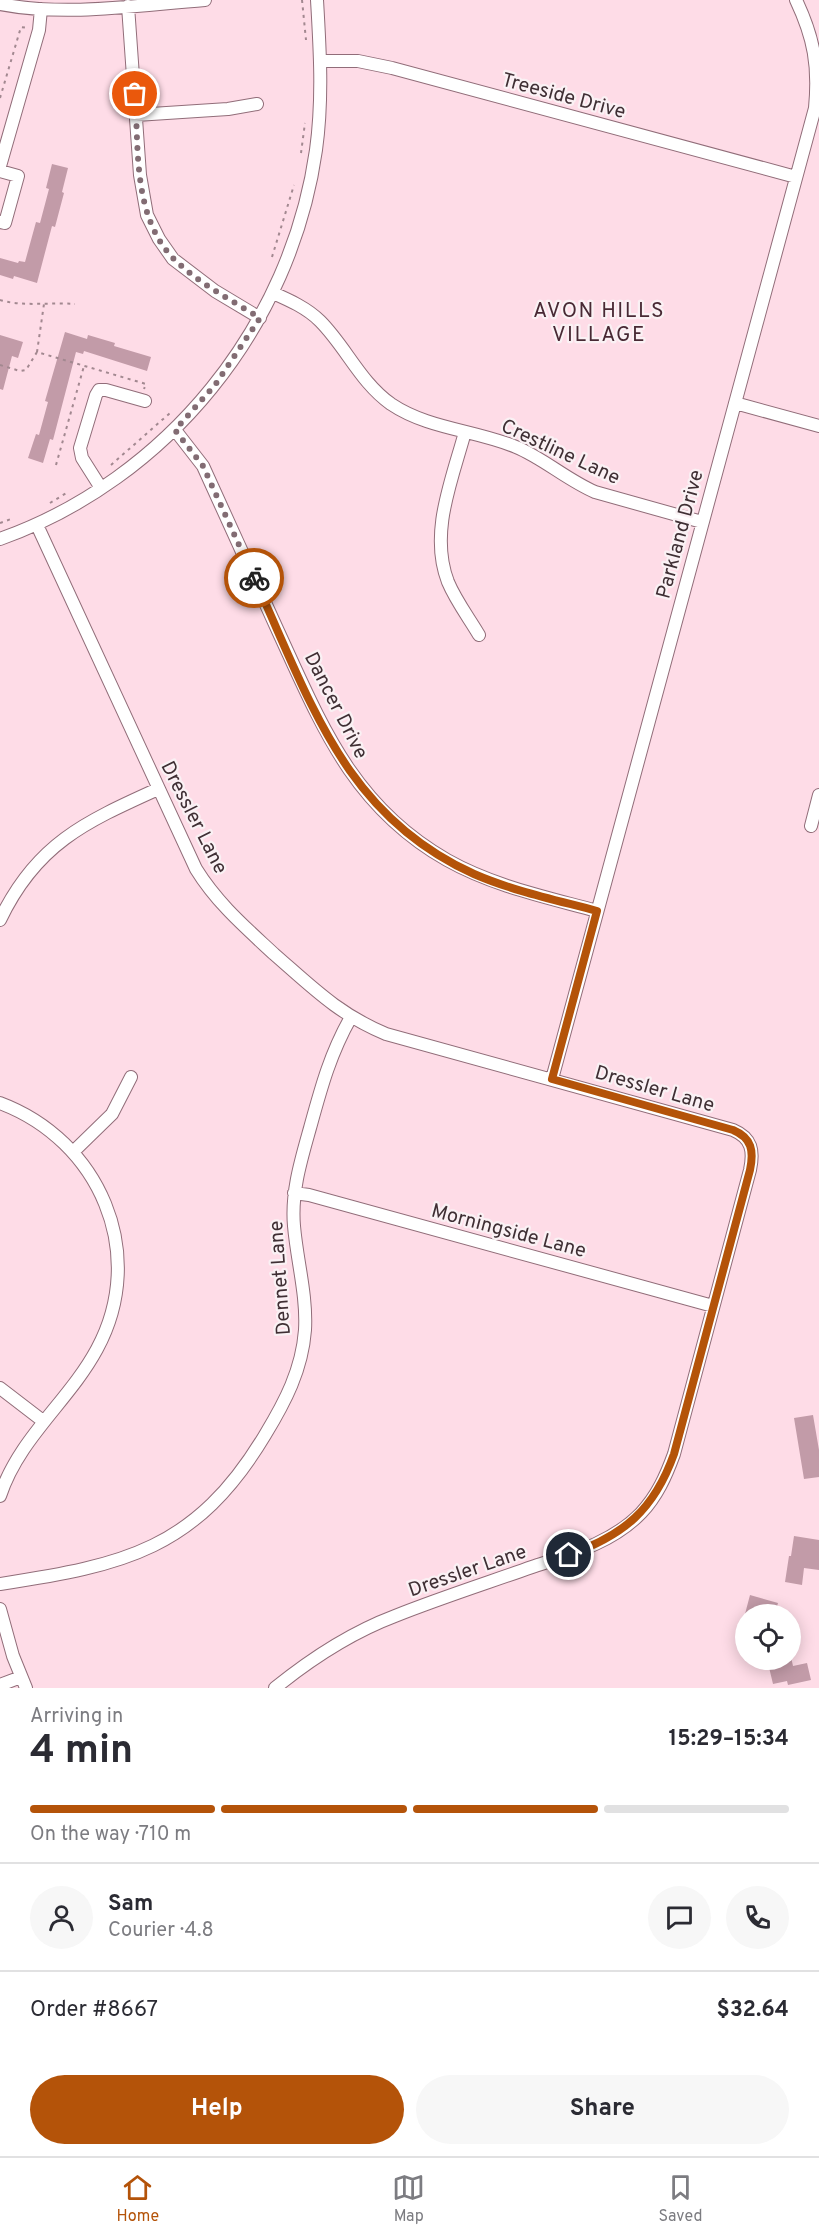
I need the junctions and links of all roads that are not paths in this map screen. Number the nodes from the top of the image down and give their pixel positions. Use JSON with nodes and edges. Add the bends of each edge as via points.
{"nodes":[{"id":1,"x":205,"y":0,"type":"edge"},
{"id":2,"x":317,"y":0,"type":"edge"},
{"id":3,"x":796,"y":0,"type":"edge"},
{"id":4,"x":0,"y":4,"type":"edge"},
{"id":5,"x":50,"y":6,"type":"edge"},
{"id":6,"x":128,"y":6,"type":"junction"},
{"id":7,"x":320,"y":61,"type":"junction"},
{"id":8,"x":257,"y":104,"type":"dead end"},
{"id":9,"x":136,"y":116,"type":"junction"},
{"id":10,"x":0,"y":166,"type":"edge"},
{"id":11,"x":0,"y":171,"type":"edge"},
{"id":12,"x":796,"y":177,"type":"junction"},
{"id":13,"x":0,"y":222,"type":"edge"},
{"id":14,"x":273,"y":293,"type":"junction"},
{"id":15,"x":260,"y":318,"type":"junction"},
{"id":16,"x":143,"y":401,"type":"road end"},
{"id":17,"x":735,"y":403,"type":"junction"},
{"id":18,"x":819,"y":426,"type":"edge"},
{"id":19,"x":175,"y":430,"type":"junction"},
{"id":20,"x":465,"y":432,"type":"junction"},
{"id":21,"x":101,"y":488,"type":"junction"},
{"id":22,"x":702,"y":522,"type":"junction"},
{"id":23,"x":38,"y":525,"type":"junction"},
{"id":24,"x":0,"y":539,"type":"edge"},
{"id":25,"x":479,"y":635,"type":"dead end"},
{"id":26,"x":158,"y":789,"type":"junction"},
{"id":27,"x":819,"y":795,"type":"edge"},
{"id":28,"x":811,"y":826,"type":"dead end"},
{"id":29,"x":597,"y":911,"type":"junction"},
{"id":30,"x":0,"y":920,"type":"edge"},
{"id":31,"x":351,"y":1017,"type":"junction"},
{"id":32,"x":131,"y":1077,"type":"dead end"},
{"id":33,"x":552,"y":1079,"type":"junction"},
{"id":34,"x":0,"y":1103,"type":"edge"},
{"id":35,"x":74,"y":1152,"type":"junction"},
{"id":36,"x":294,"y":1193,"type":"junction"},
{"id":37,"x":713,"y":1306,"type":"junction"},
{"id":38,"x":0,"y":1388,"type":"edge"},
{"id":39,"x":43,"y":1421,"type":"junction"},
{"id":40,"x":0,"y":1496,"type":"edge"},
{"id":41,"x":0,"y":1584,"type":"edge"},
{"id":42,"x":0,"y":1609,"type":"edge"},
{"id":43,"x":23,"y":1683,"type":"edge"},
{"id":44,"x":0,"y":1684,"type":"edge"},
{"id":45,"x":275,"y":1688,"type":"edge"}],
"edges":[{"from":1,"to":6,"type":"street"},
{"from":2,"to":7,"type":"street"},
{"from":3,"to":12,"type":"street","name":"Parkland Drive","via":[[811,33],[818,74],[815,108]]},
{"from":4,"to":5,"type":"street"},
{"from":5,"to":6,"type":"street"},
{"from":5,"to":10,"type":"street","via":[[39,30]]},
{"from":6,"to":9,"type":"street"},
{"from":7,"to":12,"type":"street","name":"Treeside Drive","via":[[358,61],[392,68]]},
{"from":7,"to":14,"type":"street","via":[[319,124],[312,173],[292,246]]},
{"from":8,"to":9,"type":"street"},
{"from":9,"to":15,"type":"street","via":[[142,194],[159,239],[173,259],[191,274]]},
{"from":11,"to":13,"type":"street","via":[[18,176],[5,223]]},
{"from":12,"to":17,"type":"street","name":"Parkland Drive"},
{"from":14,"to":15,"type":"street"},
{"from":14,"to":20,"type":"street","name":"Crestline Lane","via":[[317,318],[363,378],[390,403],[419,419]]},
{"from":15,"to":19,"type":"street","via":[[215,385]]},
{"from":16,"to":21,"type":"street","via":[[105,390],[96,395],[80,448]]},
{"from":17,"to":18,"type":"street"},
{"from":17,"to":22,"type":"street","name":"Parkland Drive"},
{"from":19,"to":21,"type":"street"},
{"from":19,"to":29,"type":"street","name":"Dancer Drive","via":[[203,466],[327,736],[365,793],[416,840],[465,869],[512,888]]},
{"from":20,"to":22,"type":"street","name":"Crestline Lane","via":[[524,451],[595,492]]},
{"from":20,"to":25,"type":"street","via":[[443,511],[442,555],[449,583]]},
{"from":21,"to":23,"type":"street"},
{"from":22,"to":29,"type":"street","name":"Parkland Drive"},
{"from":23,"to":24,"type":"street"},
{"from":23,"to":26,"type":"street","name":"Dressler Lane"},
{"from":26,"to":30,"type":"street","via":[[70,832],[39,861]]},
{"from":26,"to":31,"type":"street","name":"Dressler Lane","via":[[191,859],[219,902]]},
{"from":27,"to":28,"type":"street"},
{"from":29,"to":33,"type":"street","name":"Parkland Drive"},
{"from":31,"to":33,"type":"street","name":"Dressler Lane","via":[[386,1034]]},
{"from":31,"to":36,"type":"street","name":"Dennet Lane","via":[[328,1061]]},
{"from":32,"to":35,"type":"street","via":[[112,1114]]},
{"from":33,"to":37,"type":"street","name":"Dressler Lane","via":[[733,1130],[752,1145],[753,1156]]},
{"from":34,"to":35,"type":"street","via":[[41,1123]]},
{"from":35,"to":39,"type":"street","via":[[108,1210],[117,1250],[117,1285],[112,1312],[97,1350]]},
{"from":36,"to":37,"type":"street","name":"Morningside Lane"},
{"from":36,"to":41,"type":"street","name":"Dennet Lane","via":[[294,1225],[304,1293],[303,1346],[290,1392],[244,1469],[202,1514],[148,1549],[102,1566]]},
{"from":37,"to":45,"type":"street","name":"Dressler Lane","via":[[668,1470],[650,1503],[629,1524],[590,1547],[360,1630]]},
{"from":38,"to":39,"type":"street"},
{"from":39,"to":40,"type":"street","via":[[19,1454]]},
{"from":42,"to":43,"type":"street"},
{"from":43,"to":44,"type":"street"}]}
